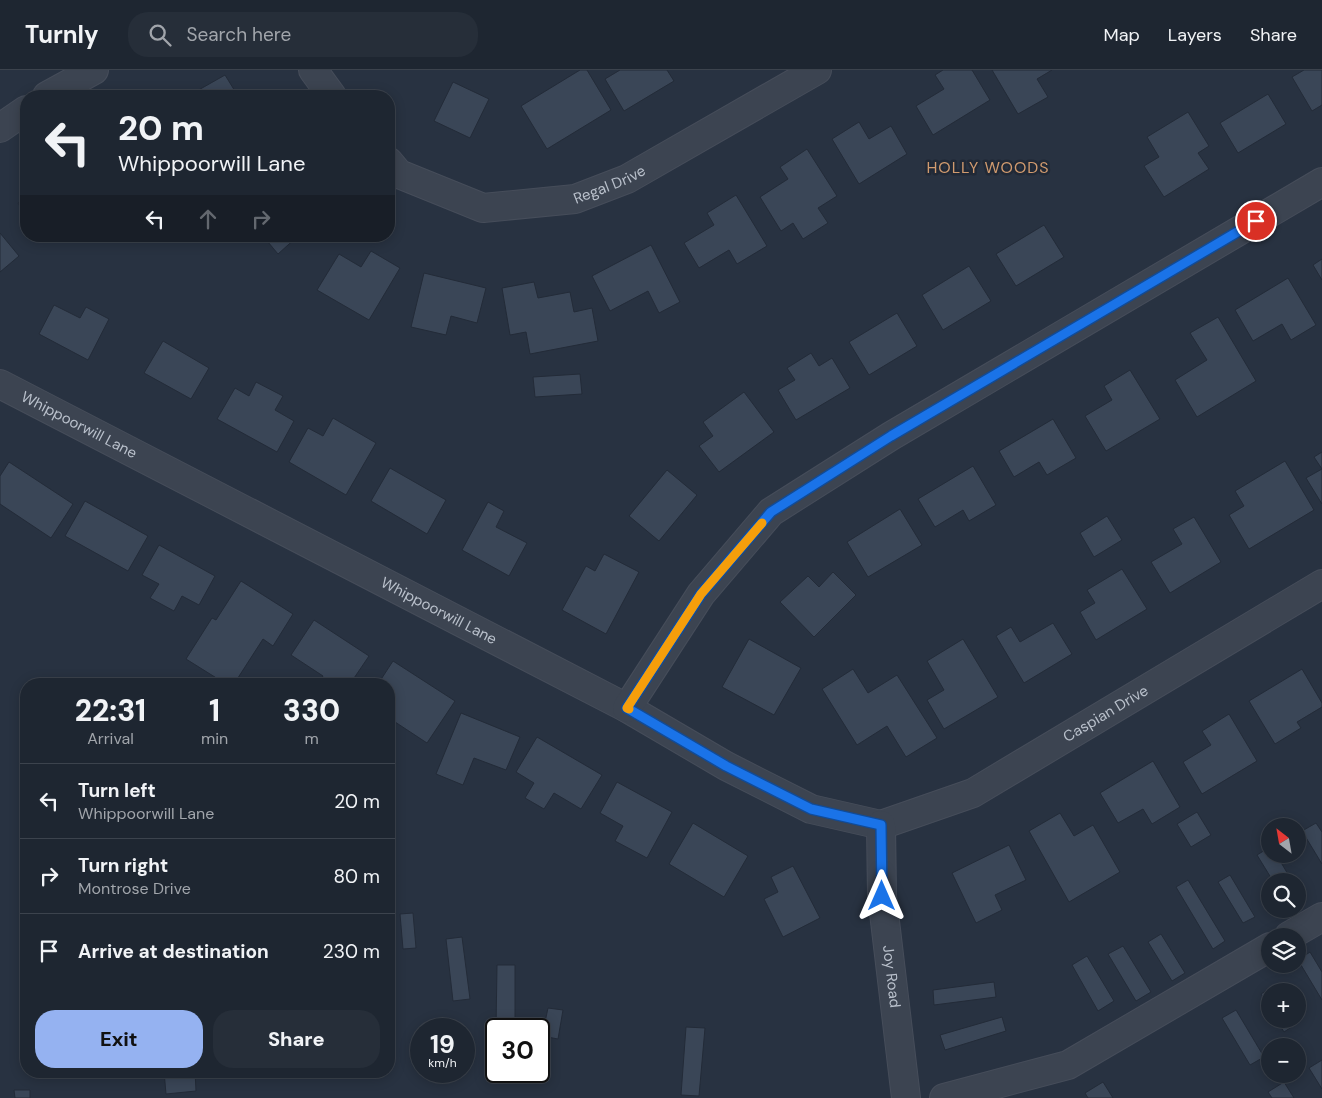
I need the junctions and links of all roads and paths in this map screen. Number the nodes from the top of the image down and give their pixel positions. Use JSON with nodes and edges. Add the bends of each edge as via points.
{"nodes":[{"id":1,"x":94,"y":70,"type":"edge"},
{"id":2,"x":313,"y":70,"type":"edge"},
{"id":3,"x":817,"y":70,"type":"edge"},
{"id":4,"x":58,"y":90,"type":"edge"},
{"id":5,"x":328,"y":90,"type":"edge"},
{"id":6,"x":20,"y":114,"type":"edge"},
{"id":7,"x":0,"y":128,"type":"edge"},
{"id":8,"x":395,"y":169,"type":"edge"},
{"id":9,"x":1322,"y":182,"type":"edge"},
{"id":10,"x":0,"y":384,"type":"edge"},
{"id":11,"x":1322,"y":584,"type":"edge"},
{"id":12,"x":627,"y":708,"type":"junction"},
{"id":13,"x":881,"y":825,"type":"junction"},
{"id":14,"x":1322,"y":917,"type":"edge"},
{"id":15,"x":1303,"y":928,"type":"edge"},
{"id":16,"x":1261,"y":952,"type":"edge"},
{"id":17,"x":906,"y":1098,"type":"edge"},
{"id":18,"x":944,"y":1098,"type":"edge"}],
"edges":[{"from":1,"to":4,"type":"street"},
{"from":2,"to":5,"type":"street"},
{"from":3,"to":8,"type":"street","name":"Regal Drive","via":[[627,179],[575,198],[483,208],[399,174]]},
{"from":6,"to":7,"type":"street"},
{"from":9,"to":12,"type":"street","via":[[891,436],[771,512],[701,594]]},
{"from":10,"to":12,"type":"street","name":"Whippoorwill Lane"},
{"from":11,"to":13,"type":"street","name":"Caspian Drive","via":[[973,793]]},
{"from":12,"to":13,"type":"street","name":"Whippoorwill Lane","via":[[726,766],[811,809]]},
{"from":13,"to":17,"type":"street","name":"Joy Road","via":[[882,896]]},
{"from":14,"to":15,"type":"street"},
{"from":16,"to":18,"type":"street","via":[[1068,1065]]}]}
